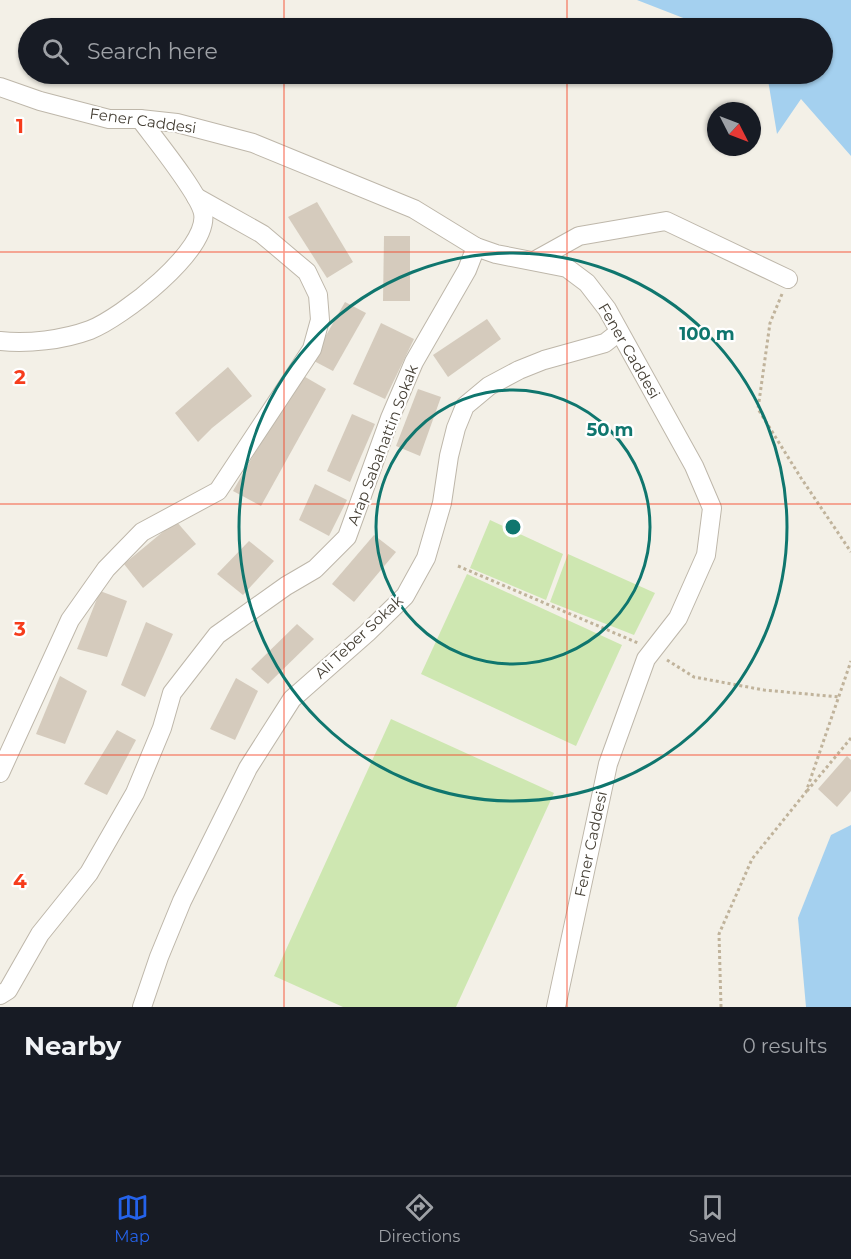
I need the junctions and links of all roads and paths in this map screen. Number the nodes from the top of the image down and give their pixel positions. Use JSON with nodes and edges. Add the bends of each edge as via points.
{"nodes":[{"id":1,"x":0,"y":87,"type":"edge"},
{"id":2,"x":140,"y":119,"type":"junction"},
{"id":3,"x":196,"y":197,"type":"junction"},
{"id":4,"x":476,"y":247,"type":"junction"},
{"id":5,"x":534,"y":261,"type":"junction"},
{"id":6,"x":788,"y":279,"type":"joint"},
{"id":7,"x":620,"y":332,"type":"junction"},
{"id":8,"x":0,"y":341,"type":"edge"},
{"id":9,"x":851,"y":552,"type":"edge"},
{"id":10,"x":851,"y":662,"type":"edge"},
{"id":11,"x":851,"y":738,"type":"edge"},
{"id":12,"x":0,"y":772,"type":"edge"},
{"id":13,"x":806,"y":792,"type":"junction"},
{"id":14,"x":0,"y":995,"type":"edge"},
{"id":15,"x":142,"y":1007,"type":"edge"},
{"id":16,"x":556,"y":1007,"type":"edge"},
{"id":17,"x":721,"y":1007,"type":"edge"}],
"edges":[{"from":1,"to":2,"type":"street","name":"Fener Caddesi","via":[[109,119]]},
{"from":2,"to":3,"type":"street"},
{"from":2,"to":4,"type":"street","name":"Fener Caddesi","via":[[177,123],[253,143],[414,209]]},
{"from":3,"to":8,"type":"street","via":[[203,213],[195,243],[161,281],[130,306],[89,331],[37,341]]},
{"from":3,"to":12,"type":"street","via":[[262,234],[307,272],[318,295],[320,320],[312,349],[218,491],[142,532],[106,569],[70,620]]},
{"from":4,"to":5,"type":"street","name":"Fener Caddesi"},
{"from":4,"to":14,"type":"street","name":"Arap Sabahattin Sokak","via":[[414,362],[347,537],[315,569],[217,635],[172,693],[135,793],[89,873],[40,934],[8,990]]},
{"from":5,"to":6,"type":"street","via":[[579,236],[666,221]]},
{"from":5,"to":7,"type":"street","name":"Fener Caddesi","via":[[567,268],[587,283]]},
{"from":6,"to":9,"type":"path","via":[[770,323],[758,409]]},
{"from":7,"to":15,"type":"street","name":"Ali Teber Sokak","via":[[605,343],[519,370],[489,386],[465,406],[449,456],[442,503],[426,558],[405,596],[292,699],[254,758],[182,900]]},
{"from":7,"to":16,"type":"street","name":"Fener Caddesi","via":[[694,466],[712,508],[706,555],[678,618],[646,659],[608,764]]},
{"from":10,"to":13,"type":"path"},
{"from":11,"to":13,"type":"path"},
{"from":13,"to":17,"type":"path","via":[[752,859],[719,934]]}]}
